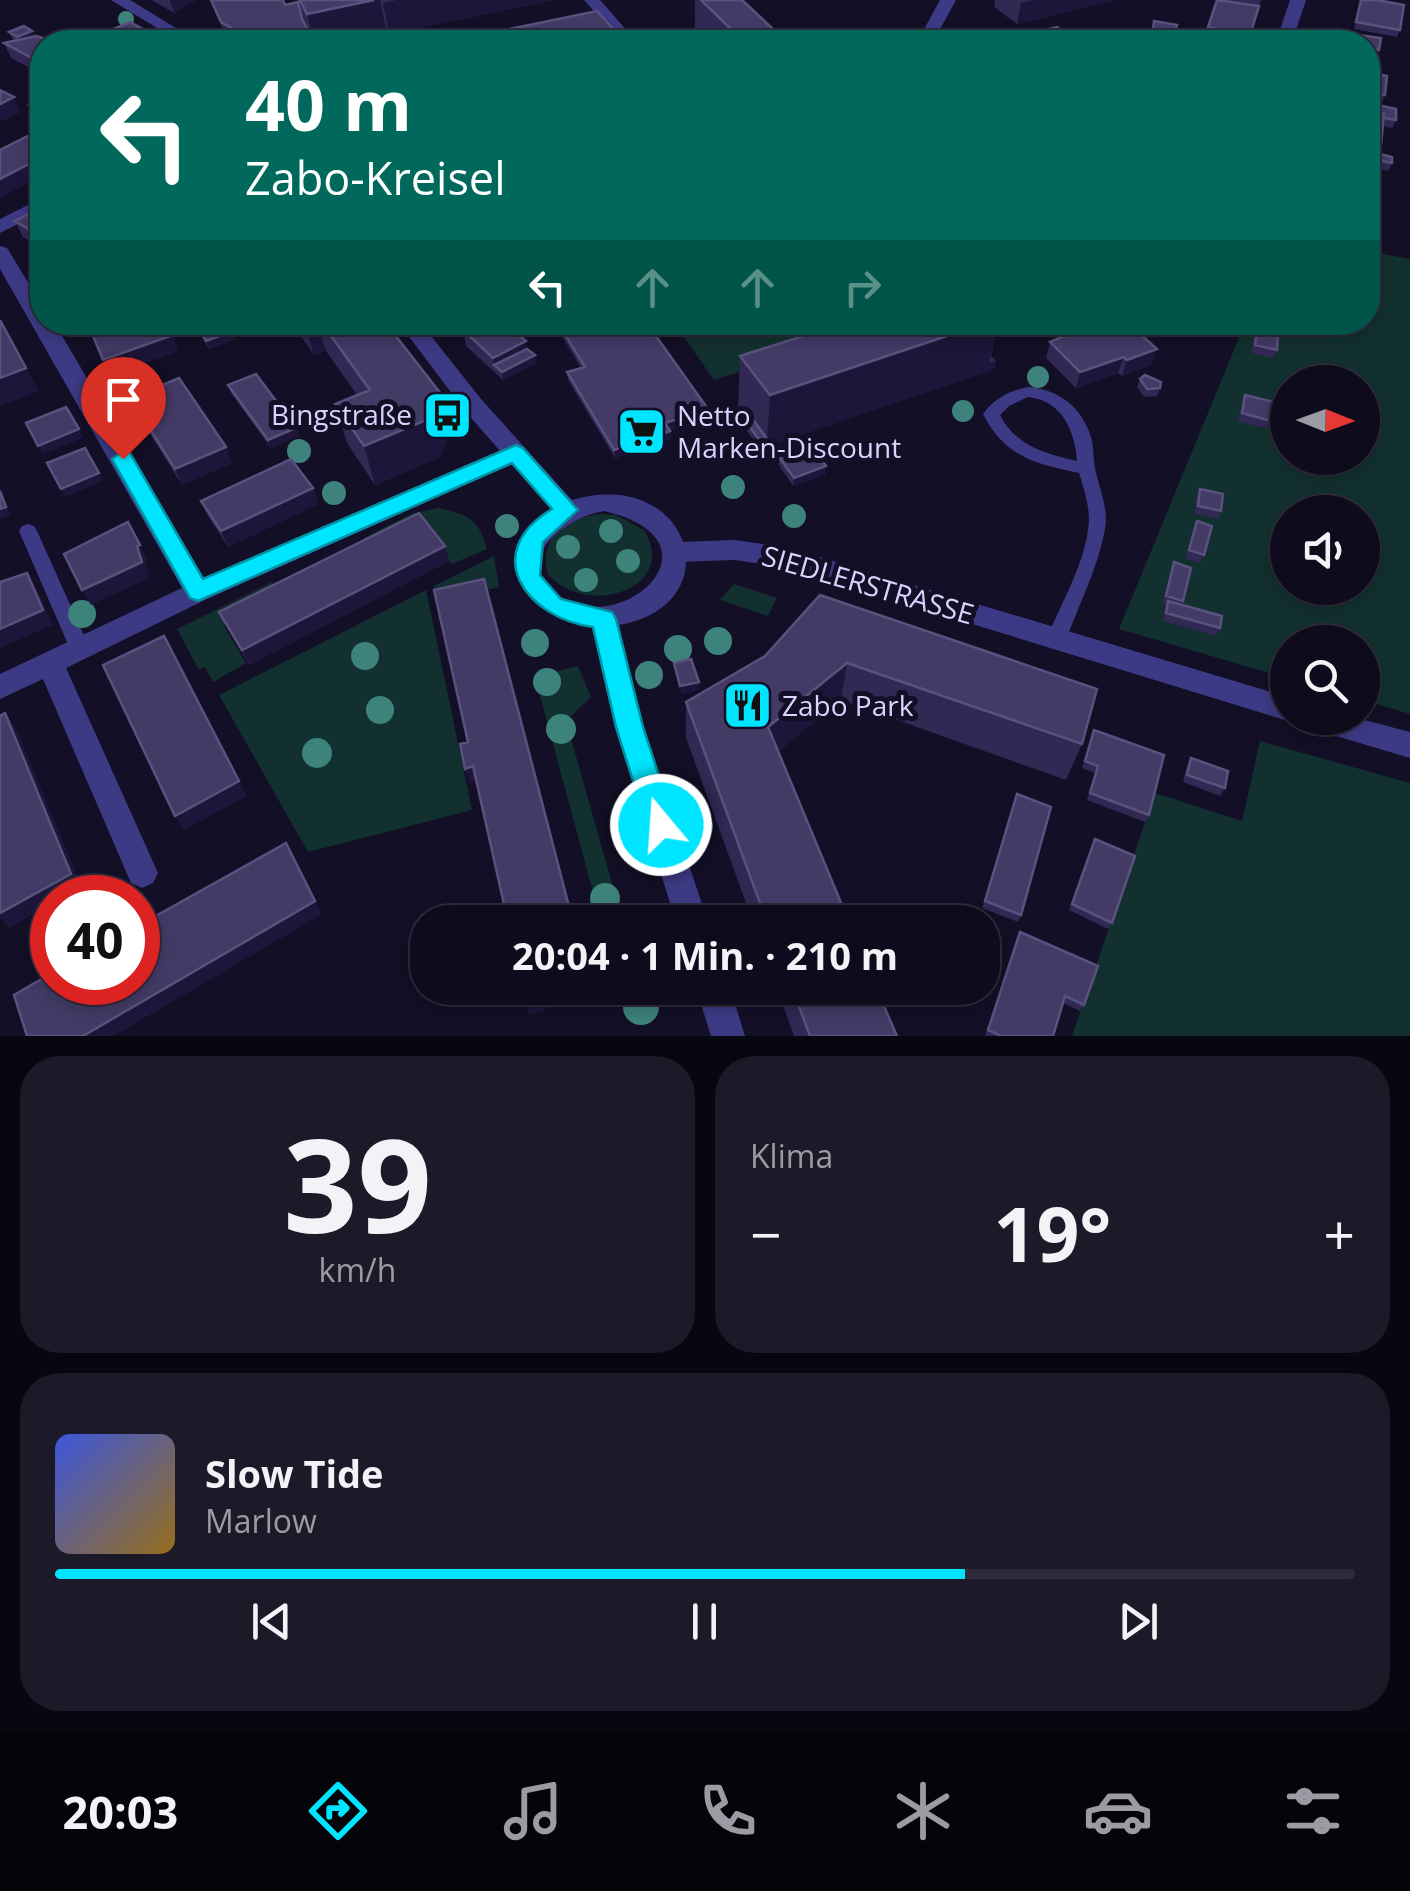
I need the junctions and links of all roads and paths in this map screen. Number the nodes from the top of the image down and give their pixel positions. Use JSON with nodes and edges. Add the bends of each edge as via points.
{"nodes":[{"id":1,"x":119,"y":0,"type":"edge"},
{"id":2,"x":592,"y":0,"type":"edge"},
{"id":3,"x":948,"y":0,"type":"edge"},
{"id":4,"x":1298,"y":0,"type":"edge"},
{"id":5,"x":170,"y":30,"type":"edge"},
{"id":6,"x":618,"y":30,"type":"edge"},
{"id":7,"x":932,"y":30,"type":"edge"},
{"id":8,"x":1288,"y":30,"type":"edge"},
{"id":9,"x":30,"y":211,"type":"edge"},
{"id":10,"x":0,"y":227,"type":"edge"},
{"id":11,"x":0,"y":252,"type":"edge"},
{"id":12,"x":30,"y":301,"type":"edge"},
{"id":13,"x":50,"y":335,"type":"edge"},
{"id":14,"x":419,"y":335,"type":"edge"},
{"id":15,"x":516,"y":453,"type":"junction"},
{"id":16,"x":1087,"y":469,"type":"junction"},
{"id":17,"x":566,"y":510,"type":"junction"},
{"id":18,"x":28,"y":532,"type":"dead end"},
{"id":19,"x":678,"y":552,"type":"junction"},
{"id":20,"x":198,"y":592,"type":"junction"},
{"id":21,"x":604,"y":619,"type":"junction"},
{"id":22,"x":1056,"y":640,"type":"junction"},
{"id":23,"x":80,"y":649,"type":"junction"},
{"id":24,"x":50,"y":663,"type":"junction"},
{"id":25,"x":0,"y":687,"type":"edge"},
{"id":26,"x":1270,"y":704,"type":"edge"},
{"id":27,"x":1375,"y":735,"type":"edge"},
{"id":28,"x":1410,"y":745,"type":"edge"},
{"id":29,"x":142,"y":873,"type":"dead end"},
{"id":30,"x":687,"y":905,"type":"edge"},
{"id":31,"x":718,"y":1005,"type":"edge"},
{"id":32,"x":728,"y":1036,"type":"edge"}],
"edges":[{"from":1,"to":5,"type":"street"},
{"from":2,"to":6,"type":"street"},
{"from":3,"to":7,"type":"street"},
{"from":4,"to":8,"type":"street"},
{"from":9,"to":10,"type":"street"},
{"from":11,"to":12,"type":"street"},
{"from":13,"to":20,"type":"street"},
{"from":14,"to":15,"type":"street"},
{"from":15,"to":17,"type":"street"},
{"from":15,"to":20,"type":"street"},
{"from":16,"to":16,"type":"lane","via":[[1082,434],[1064,404],[1030,391],[1006,397],[991,414],[999,434],[1029,456]]},
{"from":16,"to":22,"type":"lane","via":[[1097,529]]},
{"from":17,"to":19,"type":"street","via":[[604,502],[646,510],[674,537]]},
{"from":17,"to":21,"type":"street","via":[[533,539],[528,575],[552,606]]},
{"from":18,"to":23,"type":"lane"},
{"from":19,"to":21,"type":"street","via":[[674,576],[662,592],[644,606]]},
{"from":19,"to":22,"type":"street","name":"SIEDLERSTRASSE","via":[[735,550],[790,558]]},
{"from":20,"to":23,"type":"street"},
{"from":21,"to":30,"type":"street"},
{"from":22,"to":26,"type":"street","name":"SIEDLERSTRASSE"},
{"from":23,"to":24,"type":"street"},
{"from":24,"to":25,"type":"street"},
{"from":24,"to":29,"type":"street"},
{"from":27,"to":28,"type":"street"},
{"from":31,"to":32,"type":"street"}]}
